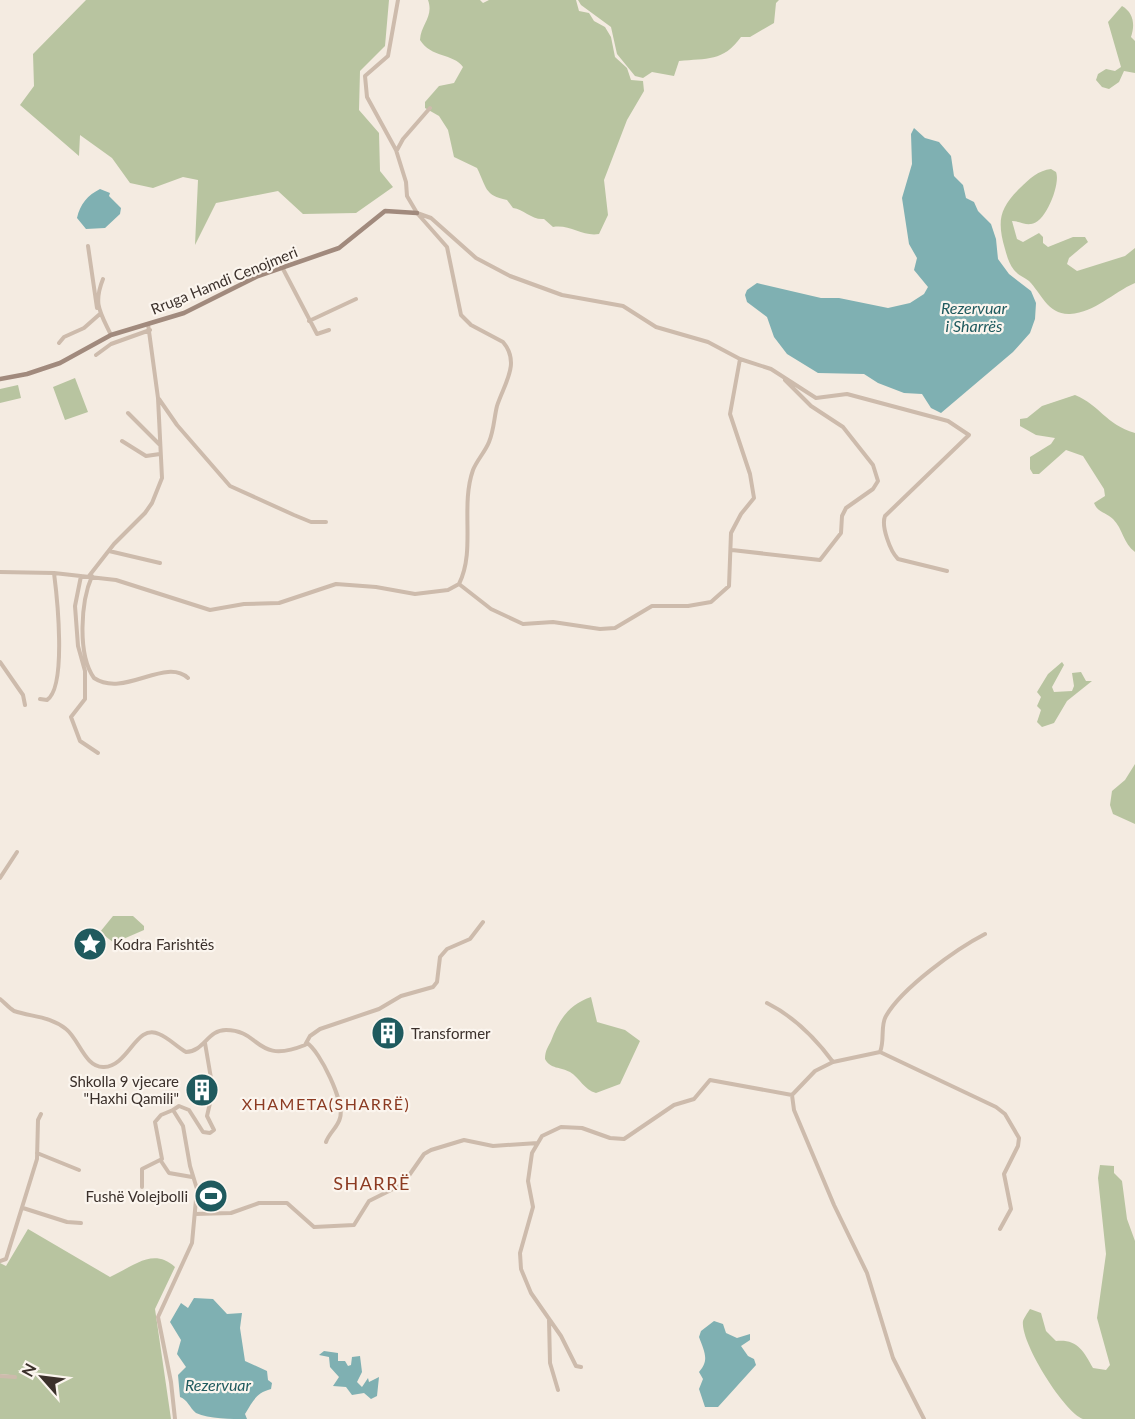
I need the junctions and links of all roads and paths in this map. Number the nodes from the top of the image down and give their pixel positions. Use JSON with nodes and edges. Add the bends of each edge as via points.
{"nodes":[{"id":1,"x":398,"y":0,"type":"edge"},
{"id":2,"x":430,"y":108,"type":"dead end"},
{"id":3,"x":396,"y":150,"type":"junction"},
{"id":4,"x":417,"y":213,"type":"junction"},
{"id":5,"x":88,"y":246,"type":"dead end"},
{"id":6,"x":282,"y":267,"type":"junction"},
{"id":7,"x":103,"y":279,"type":"dead end"},
{"id":8,"x":356,"y":299,"type":"dead end"},
{"id":9,"x":97,"y":308,"type":"junction"},
{"id":10,"x":101,"y":313,"type":"junction"},
{"id":11,"x":309,"y":321,"type":"junction"},
{"id":12,"x":149,"y":327,"type":"junction"},
{"id":13,"x":329,"y":330,"type":"dead end"},
{"id":14,"x":111,"y":335,"type":"junction"},
{"id":15,"x":59,"y":343,"type":"dead end"},
{"id":16,"x":96,"y":355,"type":"dead end"},
{"id":17,"x":740,"y":359,"type":"junction"},
{"id":18,"x":778,"y":373,"type":"junction"},
{"id":19,"x":0,"y":379,"type":"edge"},
{"id":20,"x":158,"y":398,"type":"junction"},
{"id":21,"x":128,"y":412,"type":"dead end"},
{"id":22,"x":122,"y":441,"type":"dead end"},
{"id":23,"x":159,"y":444,"type":"junction"},
{"id":24,"x":160,"y":454,"type":"junction"},
{"id":25,"x":326,"y":522,"type":"dead end"},
{"id":26,"x":732,"y":550,"type":"junction"},
{"id":27,"x":109,"y":551,"type":"junction"},
{"id":28,"x":160,"y":562,"type":"dead end"},
{"id":29,"x":947,"y":571,"type":"dead end"},
{"id":30,"x":0,"y":572,"type":"edge"},
{"id":31,"x":54,"y":573,"type":"junction"},
{"id":32,"x":81,"y":576,"type":"junction"},
{"id":33,"x":90,"y":576,"type":"junction"},
{"id":34,"x":459,"y":584,"type":"junction"},
{"id":35,"x":0,"y":662,"type":"edge"},
{"id":36,"x":188,"y":678,"type":"dead end"},
{"id":37,"x":40,"y":699,"type":"dead end"},
{"id":38,"x":25,"y":705,"type":"dead end"},
{"id":39,"x":98,"y":753,"type":"dead end"},
{"id":40,"x":17,"y":852,"type":"dead end"},
{"id":41,"x":0,"y":878,"type":"edge"},
{"id":42,"x":483,"y":922,"type":"dead end"},
{"id":43,"x":985,"y":933,"type":"dead end"},
{"id":44,"x":0,"y":999,"type":"edge"},
{"id":45,"x":767,"y":1003,"type":"dead end"},
{"id":46,"x":205,"y":1043,"type":"junction"},
{"id":47,"x":307,"y":1043,"type":"junction"},
{"id":48,"x":880,"y":1052,"type":"junction"},
{"id":49,"x":833,"y":1062,"type":"junction"},
{"id":50,"x":792,"y":1095,"type":"junction"},
{"id":51,"x":173,"y":1110,"type":"junction"},
{"id":52,"x":41,"y":1114,"type":"dead end"},
{"id":53,"x":326,"y":1142,"type":"dead end"},
{"id":54,"x":537,"y":1143,"type":"junction"},
{"id":55,"x":37,"y":1153,"type":"junction"},
{"id":56,"x":161,"y":1161,"type":"junction"},
{"id":57,"x":79,"y":1170,"type":"dead end"},
{"id":58,"x":192,"y":1177,"type":"junction"},
{"id":59,"x":142,"y":1187,"type":"dead end"},
{"id":60,"x":23,"y":1208,"type":"junction"},
{"id":61,"x":195,"y":1214,"type":"junction"},
{"id":62,"x":81,"y":1223,"type":"dead end"},
{"id":63,"x":1000,"y":1229,"type":"dead end"},
{"id":64,"x":2,"y":1262,"type":"edge"},
{"id":65,"x":549,"y":1318,"type":"junction"},
{"id":66,"x":581,"y":1367,"type":"dead end"},
{"id":67,"x":0,"y":1376,"type":"edge"},
{"id":68,"x":15,"y":1377,"type":"dead end"},
{"id":69,"x":558,"y":1390,"type":"dead end"},
{"id":70,"x":175,"y":1419,"type":"edge"},
{"id":71,"x":924,"y":1419,"type":"edge"}],
"edges":[{"from":1,"to":3,"type":"street","via":[[388,57],[368,72],[364,82],[367,97]]},
{"from":2,"to":3,"type":"street"},
{"from":3,"to":4,"type":"street","via":[[407,196]]},
{"from":4,"to":6,"type":"street","name":"Rruga Hamdi Cenojmeri","via":[[385,211],[347,244]]},
{"from":4,"to":17,"type":"street","via":[[431,218],[476,258],[510,276],[562,295],[623,306],[656,327],[708,342]]},
{"from":4,"to":34,"type":"street","via":[[447,247],[461,315],[471,326],[503,342],[511,361],[490,441],[471,479],[465,514],[466,563]]},
{"from":5,"to":9,"type":"street"},
{"from":6,"to":11,"type":"street"},
{"from":6,"to":12,"type":"street","name":"Rruga Hamdi Cenojmeri"},
{"from":7,"to":9,"type":"street"},
{"from":8,"to":11,"type":"street"},
{"from":9,"to":10,"type":"street"},
{"from":10,"to":14,"type":"street"},
{"from":10,"to":15,"type":"street"},
{"from":11,"to":13,"type":"street","via":[[317,334]]},
{"from":12,"to":14,"type":"street","name":"Rruga Hamdi Cenojmeri"},
{"from":12,"to":16,"type":"street"},
{"from":12,"to":20,"type":"street"},
{"from":14,"to":19,"type":"street","name":"Rruga Hamdi Cenojmeri","via":[[60,363]]},
{"from":17,"to":18,"type":"street"},
{"from":17,"to":26,"type":"street","via":[[730,414],[754,498],[731,533]]},
{"from":18,"to":26,"type":"street","via":[[811,406],[843,427],[873,465],[878,481],[846,508],[841,533],[820,560]]},
{"from":18,"to":29,"type":"street","via":[[816,398],[855,395],[948,421],[969,435],[884,518],[898,559]]},
{"from":20,"to":23,"type":"street"},
{"from":20,"to":25,"type":"street","via":[[230,486],[311,522]]},
{"from":21,"to":23,"type":"street"},
{"from":22,"to":24,"type":"street","via":[[146,456]]},
{"from":23,"to":24,"type":"street"},
{"from":24,"to":27,"type":"street","via":[[162,478],[152,503]]},
{"from":26,"to":34,"type":"street","via":[[729,586],[711,602],[652,606],[615,628],[591,629],[553,622],[523,624],[491,609]]},
{"from":27,"to":28,"type":"street"},
{"from":27,"to":33,"type":"street"},
{"from":30,"to":31,"type":"street"},
{"from":31,"to":32,"type":"street"},
{"from":31,"to":37,"type":"street","via":[[58,679],[51,697]]},
{"from":32,"to":33,"type":"street"},
{"from":32,"to":39,"type":"street","via":[[75,606],[85,699],[71,717],[80,741]]},
{"from":33,"to":34,"type":"street","via":[[156,591],[210,610],[244,603],[279,603],[326,585],[376,587],[415,594],[448,590]]},
{"from":33,"to":36,"type":"street","via":[[82,613],[86,656],[93,678],[108,684],[130,683],[173,670]]},
{"from":35,"to":38,"type":"street","via":[[23,694]]},
{"from":40,"to":41,"type":"street"},
{"from":42,"to":47,"type":"street","via":[[470,939],[443,953],[433,987],[320,1029],[309,1036]]},
{"from":43,"to":48,"type":"street","via":[[942,962],[894,1005],[884,1022],[885,1038]]},
{"from":44,"to":46,"type":"street","via":[[12,1010],[64,1027],[99,1067],[120,1062],[145,1034],[158,1034],[186,1052]]},
{"from":45,"to":49,"type":"street","via":[[782,1011]]},
{"from":46,"to":47,"type":"street","via":[[211,1034],[229,1030],[276,1052]]},
{"from":46,"to":51,"type":"street","via":[[213,1090],[207,1116],[214,1130],[203,1132],[184,1107]]},
{"from":47,"to":53,"type":"street","via":[[318,1052],[341,1102],[340,1120]]},
{"from":48,"to":49,"type":"street"},
{"from":48,"to":63,"type":"street","via":[[1005,1114],[1018,1142],[1004,1174],[1011,1209]]},
{"from":49,"to":50,"type":"street","via":[[815,1071]]},
{"from":50,"to":54,"type":"street","via":[[710,1080],[694,1099],[674,1105],[624,1138],[561,1126]]},
{"from":50,"to":71,"type":"street","via":[[794,1110],[829,1195],[867,1273],[893,1358]]},
{"from":51,"to":56,"type":"street","via":[[155,1122]]},
{"from":51,"to":58,"type":"street","via":[[183,1126]]},
{"from":52,"to":55,"type":"street"},
{"from":54,"to":61,"type":"street","via":[[493,1146],[464,1140],[431,1150],[403,1184],[369,1201],[358,1221],[349,1227],[314,1227],[287,1203],[259,1203],[231,1213]]},
{"from":54,"to":65,"type":"street","via":[[529,1171],[532,1215],[520,1261],[531,1293]]},
{"from":55,"to":57,"type":"street"},
{"from":55,"to":60,"type":"street"},
{"from":56,"to":58,"type":"street","via":[[169,1173]]},
{"from":56,"to":59,"type":"street","via":[[142,1169]]},
{"from":58,"to":61,"type":"street","via":[[197,1186]]},
{"from":60,"to":62,"type":"street"},
{"from":60,"to":64,"type":"street"},
{"from":61,"to":70,"type":"street","via":[[192,1243],[158,1317]]},
{"from":65,"to":66,"type":"street","via":[[576,1366]]},
{"from":65,"to":69,"type":"street","via":[[550,1363]]},
{"from":67,"to":68,"type":"street"}]}
